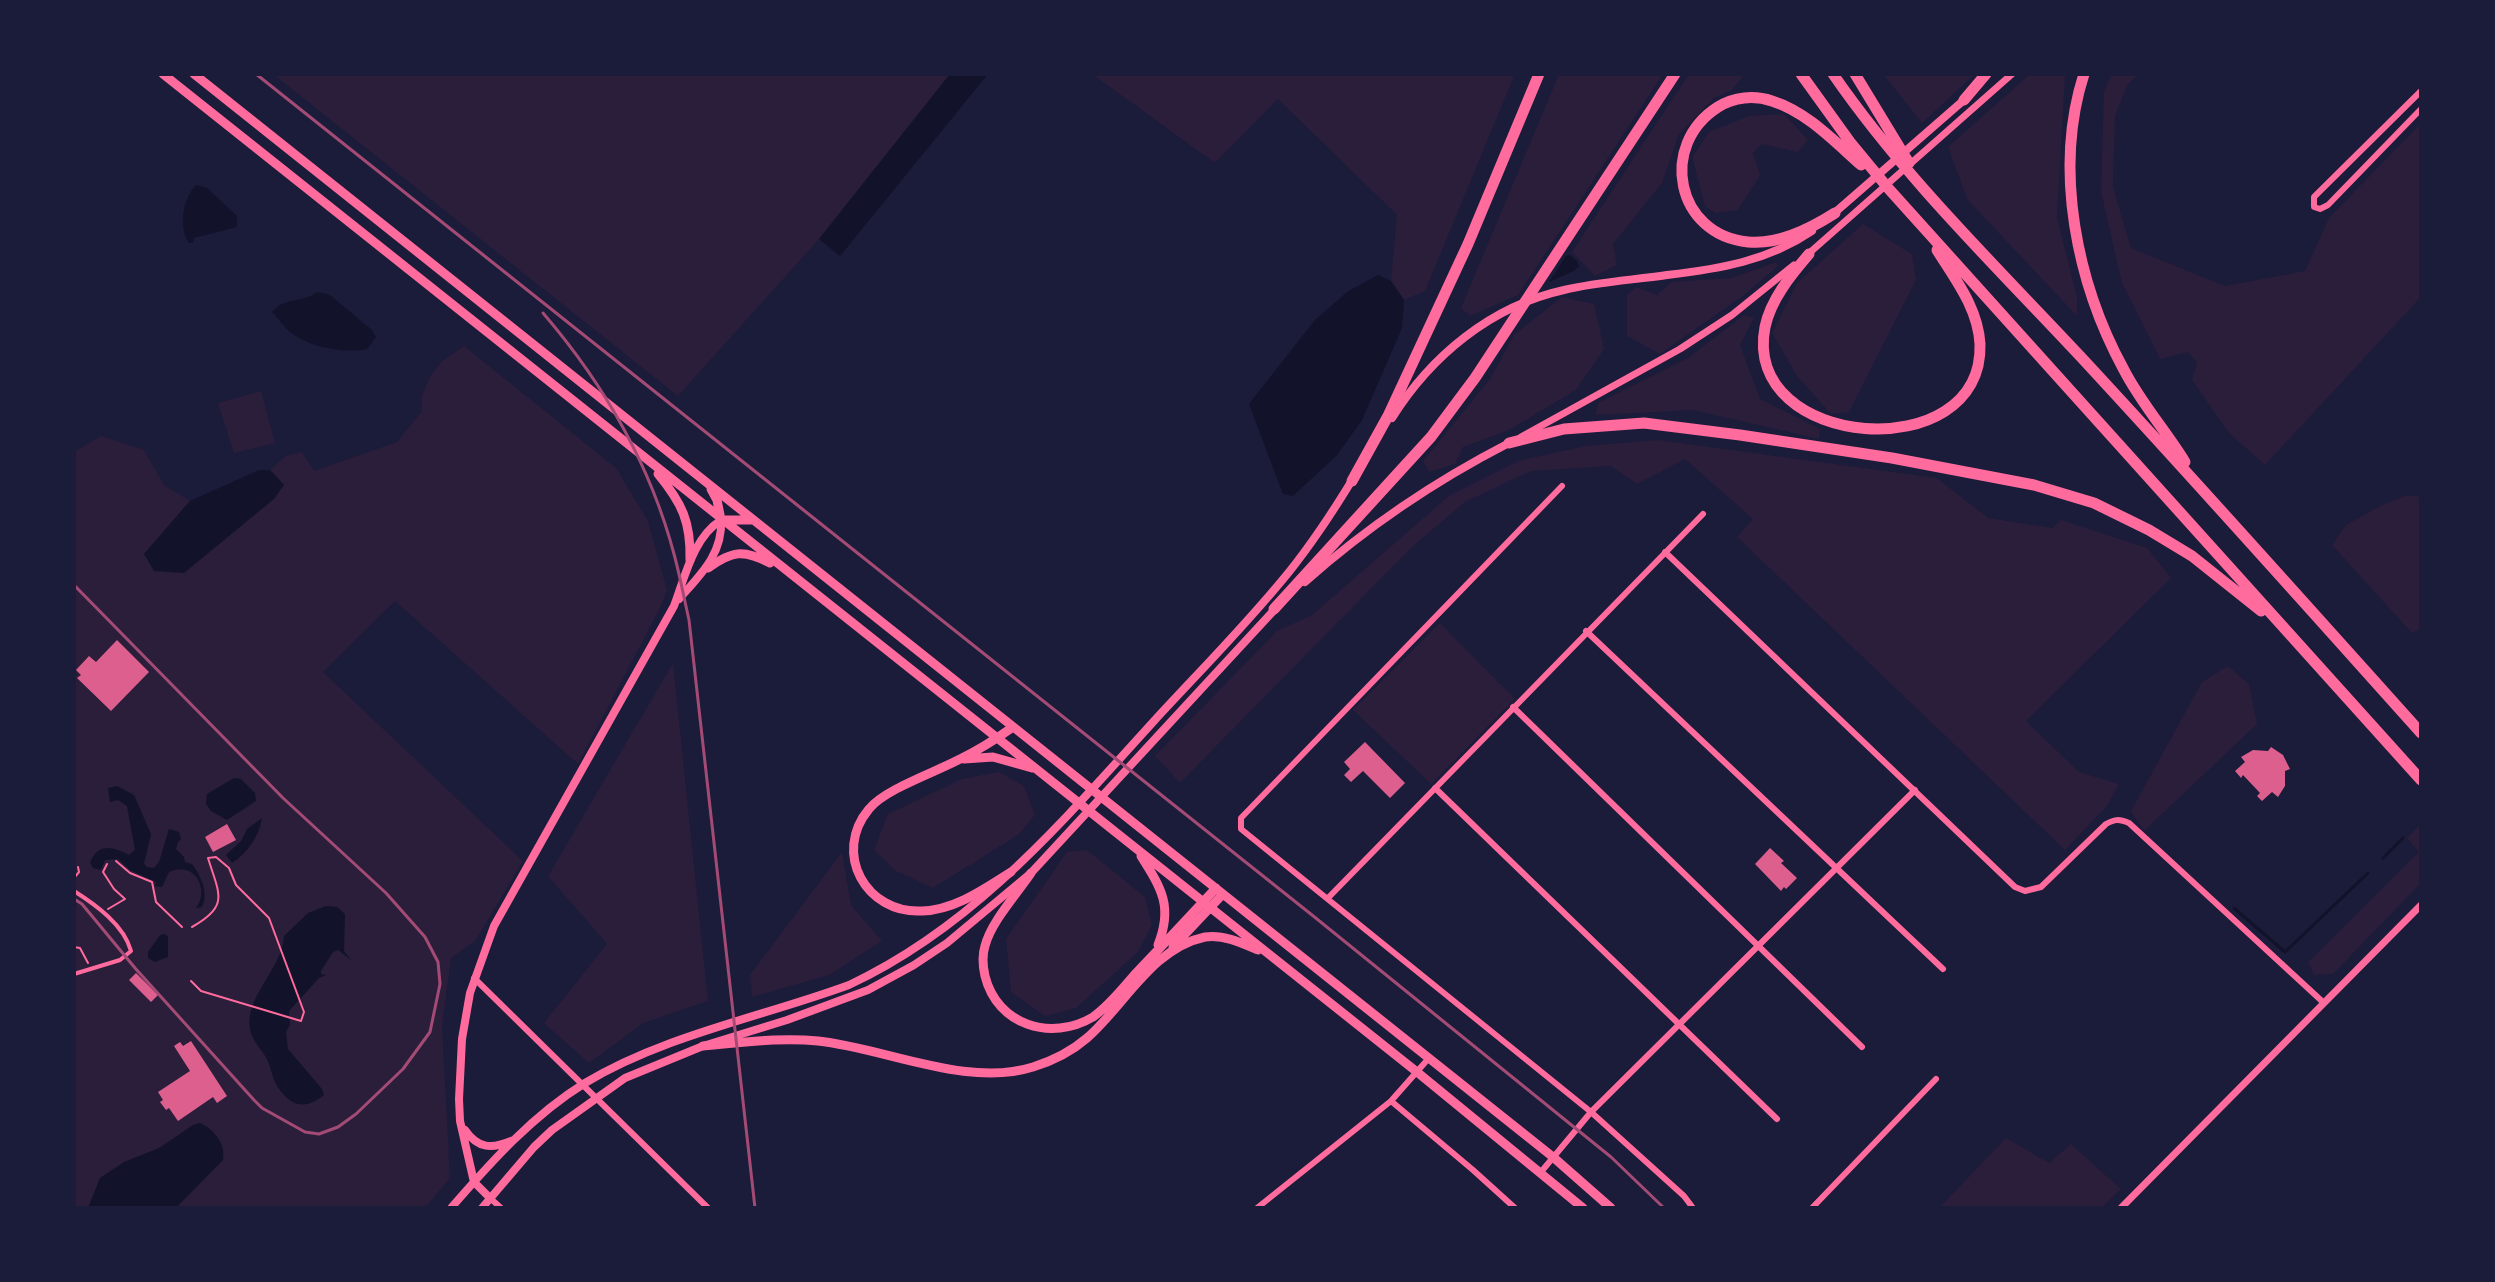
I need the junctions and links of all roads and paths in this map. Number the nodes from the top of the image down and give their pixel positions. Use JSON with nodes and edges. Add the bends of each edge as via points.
{"nodes":[{"id":1,"x":163,"y":74,"type":"edge"},
{"id":2,"x":194,"y":74,"type":"edge"},
{"id":3,"x":1539,"y":74,"type":"edge"},
{"id":4,"x":1675,"y":74,"type":"edge"},
{"id":5,"x":1801,"y":74,"type":"edge"},
{"id":6,"x":1833,"y":74,"type":"edge"},
{"id":7,"x":1855,"y":74,"type":"edge"},
{"id":8,"x":1986,"y":74,"type":"edge"},
{"id":9,"x":1994,"y":74,"type":"edge"},
{"id":10,"x":2012,"y":74,"type":"edge"},
{"id":11,"x":2084,"y":74,"type":"edge"},
{"id":12,"x":211,"y":87,"type":"junction"},
{"id":13,"x":2421,"y":91,"type":"edge"},
{"id":14,"x":227,"y":100,"type":"junction"},
{"id":15,"x":1964,"y":100,"type":"junction"},
{"id":16,"x":200,"y":103,"type":"junction"},
{"id":17,"x":2421,"y":109,"type":"edge"},
{"id":18,"x":215,"y":116,"type":"junction"},
{"id":19,"x":1888,"y":188,"type":"junction"},
{"id":20,"x":1926,"y":190,"type":"junction"},
{"id":21,"x":1835,"y":213,"type":"junction"},
{"id":22,"x":1919,"y":223,"type":"junction"},
{"id":23,"x":1809,"y":254,"type":"junction"},
{"id":24,"x":477,"y":299,"type":"junction"},
{"id":25,"x":465,"y":315,"type":"junction"},
{"id":26,"x":1509,"y":443,"type":"junction"},
{"id":27,"x":646,"y":459,"type":"junction"},
{"id":28,"x":1352,"y":481,"type":"junction"},
{"id":29,"x":709,"y":484,"type":"junction"},
{"id":30,"x":1562,"y":486,"type":"dead end"},
{"id":31,"x":2201,"y":486,"type":"junction"},
{"id":32,"x":1703,"y":514,"type":"dead end"},
{"id":33,"x":721,"y":520,"type":"junction"},
{"id":34,"x":753,"y":520,"type":"junction"},
{"id":35,"x":1665,"y":552,"type":"junction"},
{"id":36,"x":690,"y":560,"type":"junction"},
{"id":37,"x":708,"y":568,"type":"junction"},
{"id":38,"x":787,"y":571,"type":"junction"},
{"id":39,"x":674,"y":606,"type":"junction"},
{"id":40,"x":1274,"y":609,"type":"junction"},
{"id":41,"x":1586,"y":631,"type":"junction"},
{"id":42,"x":2290,"y":634,"type":"junction"},
{"id":43,"x":1513,"y":707,"type":"junction"},
{"id":44,"x":1013,"y":727,"type":"junction"},
{"id":45,"x":2421,"y":733,"type":"edge"},
{"id":46,"x":997,"y":738,"type":"junction"},
{"id":47,"x":961,"y":759,"type":"junction"},
{"id":48,"x":1037,"y":770,"type":"junction"},
{"id":49,"x":2421,"y":780,"type":"edge"},
{"id":50,"x":1435,"y":788,"type":"junction"},
{"id":51,"x":1915,"y":790,"type":"junction"},
{"id":52,"x":1136,"y":848,"type":"junction"},
{"id":53,"x":116,"y":861,"type":"dead end"},
{"id":54,"x":107,"y":864,"type":"dead end"},
{"id":55,"x":78,"y":867,"type":"dead end"},
{"id":56,"x":1836,"y":867,"type":"junction"},
{"id":57,"x":1011,"y":872,"type":"junction"},
{"id":58,"x":1031,"y":873,"type":"junction"},
{"id":59,"x":74,"y":878,"type":"edge"},
{"id":60,"x":74,"y":891,"type":"edge"},
{"id":61,"x":1219,"y":891,"type":"junction"},
{"id":62,"x":1328,"y":898,"type":"junction"},
{"id":63,"x":1207,"y":904,"type":"junction"},
{"id":64,"x":2421,"y":905,"type":"edge"},
{"id":65,"x":104,"y":913,"type":"junction"},
{"id":66,"x":182,"y":927,"type":"dead end"},
{"id":67,"x":192,"y":927,"type":"dead end"},
{"id":68,"x":1758,"y":946,"type":"junction"},
{"id":69,"x":74,"y":947,"type":"edge"},
{"id":70,"x":1271,"y":956,"type":"junction"},
{"id":71,"x":1158,"y":957,"type":"junction"},
{"id":72,"x":92,"y":968,"type":"junction"},
{"id":73,"x":1943,"y":969,"type":"dead end"},
{"id":74,"x":74,"y":974,"type":"edge"},
{"id":75,"x":474,"y":978,"type":"junction"},
{"id":76,"x":191,"y":981,"type":"dead end"},
{"id":77,"x":2324,"y":1003,"type":"junction"},
{"id":78,"x":1680,"y":1024,"type":"junction"},
{"id":79,"x":703,"y":1046,"type":"junction"},
{"id":80,"x":1862,"y":1047,"type":"dead end"},
{"id":81,"x":1429,"y":1058,"type":"junction"},
{"id":82,"x":1417,"y":1072,"type":"junction"},
{"id":83,"x":1936,"y":1079,"type":"dead end"},
{"id":84,"x":584,"y":1084,"type":"junction"},
{"id":85,"x":596,"y":1096,"type":"junction"},
{"id":86,"x":1391,"y":1101,"type":"junction"},
{"id":87,"x":1591,"y":1112,"type":"junction"},
{"id":88,"x":1777,"y":1119,"type":"dead end"},
{"id":89,"x":460,"y":1121,"type":"junction"},
{"id":90,"x":516,"y":1139,"type":"junction"},
{"id":91,"x":1553,"y":1157,"type":"junction"},
{"id":92,"x":1541,"y":1172,"type":"junction"},
{"id":93,"x":474,"y":1182,"type":"junction"},
{"id":94,"x":490,"y":1198,"type":"junction"},
{"id":95,"x":451,"y":1208,"type":"edge"},
{"id":96,"x":482,"y":1208,"type":"edge"},
{"id":97,"x":501,"y":1208,"type":"edge"},
{"id":98,"x":708,"y":1208,"type":"edge"},
{"id":99,"x":1257,"y":1208,"type":"edge"},
{"id":100,"x":1515,"y":1208,"type":"edge"},
{"id":101,"x":1583,"y":1208,"type":"edge"},
{"id":102,"x":1611,"y":1208,"type":"edge"},
{"id":103,"x":1693,"y":1208,"type":"edge"},
{"id":104,"x":1812,"y":1208,"type":"edge"},
{"id":105,"x":2122,"y":1208,"type":"edge"}],
"edges":[{"from":1,"to":16,"type":"main road"},
{"from":2,"to":12,"type":"main road"},
{"from":3,"to":28,"type":"highway","via":[[1468,244]]},
{"from":4,"to":40,"type":"highway","via":[[1501,341],[1431,437]]},
{"from":5,"to":19,"type":"highway"},
{"from":6,"to":20,"type":"highway"},
{"from":7,"to":20,"type":"highway"},
{"from":8,"to":15,"type":"highway"},
{"from":9,"to":15,"type":"street"},
{"from":10,"to":23,"type":"street"},
{"from":11,"to":31,"type":"highway","via":[[2071,171],[2075,224],[2089,287],[2125,372]]},
{"from":12,"to":14,"type":"main road"},
{"from":12,"to":16,"type":"main road"},
{"from":13,"to":17,"type":"street","via":[[2314,197],[2314,207],[2328,205]]},
{"from":14,"to":18,"type":"main road"},
{"from":14,"to":24,"type":"main road"},
{"from":15,"to":21,"type":"main road"},
{"from":16,"to":18,"type":"main road"},
{"from":18,"to":25,"type":"main road"},
{"from":19,"to":21,"type":"highway","via":[[1806,118],[1772,101],[1741,98],[1725,103],[1690,135],[1681,160],[1683,188],[1696,214],[1718,232],[1740,240],[1769,241]]},
{"from":19,"to":22,"type":"highway"},
{"from":20,"to":31,"type":"highway"},
{"from":21,"to":28,"type":"main road","via":[[1794,243],[1754,260],[1570,288],[1502,313],[1430,368]]},
{"from":22,"to":23,"type":"highway","via":[[1969,303],[1980,347],[1974,375],[1961,397],[1940,415],[1908,426],[1836,424],[1796,404],[1777,386],[1765,359],[1765,326],[1781,291]]},
{"from":22,"to":42,"type":"highway"},
{"from":23,"to":26,"type":"street","via":[[1700,337]]},
{"from":24,"to":25,"type":"main road"},
{"from":24,"to":29,"type":"main road"},
{"from":25,"to":27,"type":"main road"},
{"from":26,"to":40,"type":"main road","via":[[1398,508]]},
{"from":26,"to":42,"type":"highway","via":[[1564,429],[1644,423],[1892,458],[2034,485],[2094,503],[2168,541]]},
{"from":27,"to":33,"type":"main road"},
{"from":27,"to":36,"type":"main road","via":[[680,502],[691,538]]},
{"from":28,"to":57,"type":"main road","via":[[1275,589]]},
{"from":29,"to":33,"type":"main road"},
{"from":29,"to":34,"type":"main road"},
{"from":30,"to":62,"type":"street","via":[[1241,818],[1241,829]]},
{"from":31,"to":45,"type":"highway"},
{"from":32,"to":35,"type":"street"},
{"from":33,"to":34,"type":"main road"},
{"from":33,"to":36,"type":"main road"},
{"from":33,"to":37,"type":"main road","via":[[722,532]]},
{"from":33,"to":38,"type":"main road"},
{"from":34,"to":44,"type":"main road"},
{"from":35,"to":41,"type":"street"},
{"from":35,"to":51,"type":"street"},
{"from":36,"to":39,"type":"main road"},
{"from":37,"to":38,"type":"main road","via":[[742,553]]},
{"from":37,"to":39,"type":"main road"},
{"from":38,"to":46,"type":"main road"},
{"from":39,"to":75,"type":"main road","via":[[494,926]]},
{"from":40,"to":58,"type":"main road"},
{"from":41,"to":43,"type":"street"},
{"from":41,"to":56,"type":"street"},
{"from":42,"to":49,"type":"highway"},
{"from":43,"to":50,"type":"street"},
{"from":43,"to":68,"type":"street"},
{"from":44,"to":46,"type":"main road"},
{"from":44,"to":61,"type":"main road"},
{"from":46,"to":47,"type":"main road"},
{"from":46,"to":48,"type":"main road"},
{"from":47,"to":48,"type":"main road","via":[[993,757]]},
{"from":47,"to":57,"type":"main road","via":[[871,806],[852,843],[858,875],[884,901],[917,912],[954,905]]},
{"from":48,"to":52,"type":"main road"},
{"from":50,"to":62,"type":"street"},
{"from":50,"to":78,"type":"street"},
{"from":51,"to":56,"type":"street"},
{"from":51,"to":77,"type":"street","via":[[2025,891],[2049,881],[2106,824],[2115,819],[2129,823]]},
{"from":52,"to":63,"type":"main road"},
{"from":52,"to":71,"type":"main road","via":[[1166,903]]},
{"from":53,"to":66,"type":"path","via":[[152,882],[156,902]]},
{"from":54,"to":65,"type":"path","via":[[106,879],[125,899]]},
{"from":55,"to":59,"type":"path"},
{"from":56,"to":68,"type":"street"},
{"from":56,"to":73,"type":"street"},
{"from":57,"to":84,"type":"main road","via":[[945,929],[877,972],[640,1055]]},
{"from":58,"to":71,"type":"main road","via":[[984,946],[987,985],[1011,1017],[1044,1029],[1074,1026],[1103,1008]]},
{"from":58,"to":79,"type":"main road","via":[[947,943],[868,990]]},
{"from":60,"to":65,"type":"street"},
{"from":61,"to":63,"type":"main road"},
{"from":61,"to":81,"type":"main road"},
{"from":62,"to":87,"type":"street"},
{"from":63,"to":70,"type":"main road"},
{"from":63,"to":71,"type":"main road"},
{"from":64,"to":77,"type":"street"},
{"from":65,"to":72,"type":"street","via":[[131,951]]},
{"from":67,"to":76,"type":"path","via":[[215,911],[220,896],[208,858],[216,857],[269,918],[304,1012],[301,1021],[201,991]]},
{"from":68,"to":78,"type":"street"},
{"from":68,"to":80,"type":"street"},
{"from":69,"to":72,"type":"path"},
{"from":70,"to":71,"type":"main road","via":[[1243,943],[1207,937]]},
{"from":70,"to":82,"type":"main road"},
{"from":71,"to":79,"type":"main road","via":[[1088,1037],[1034,1067],[968,1072],[820,1041]]},
{"from":72,"to":74,"type":"street"},
{"from":75,"to":84,"type":"street"},
{"from":75,"to":89,"type":"main road","via":[[462,1039]]},
{"from":77,"to":105,"type":"street"},
{"from":78,"to":87,"type":"street"},
{"from":78,"to":88,"type":"street"},
{"from":79,"to":85,"type":"main road","via":[[644,1068]]},
{"from":81,"to":82,"type":"street"},
{"from":81,"to":91,"type":"main road"},
{"from":82,"to":86,"type":"street"},
{"from":82,"to":92,"type":"main road"},
{"from":83,"to":104,"type":"street"},
{"from":84,"to":85,"type":"street"},
{"from":84,"to":90,"type":"main road"},
{"from":85,"to":94,"type":"main road","via":[[534,1147]]},
{"from":85,"to":98,"type":"street"},
{"from":86,"to":99,"type":"street"},
{"from":86,"to":100,"type":"street"},
{"from":87,"to":91,"type":"street"},
{"from":87,"to":103,"type":"street"},
{"from":89,"to":90,"type":"main road","via":[[484,1147]]},
{"from":89,"to":93,"type":"main road"},
{"from":90,"to":93,"type":"main road"},
{"from":91,"to":92,"type":"street"},
{"from":91,"to":102,"type":"main road"},
{"from":92,"to":101,"type":"main road"},
{"from":93,"to":94,"type":"main road"},
{"from":93,"to":95,"type":"main road"},
{"from":94,"to":96,"type":"main road"},
{"from":94,"to":97,"type":"street"}]}
